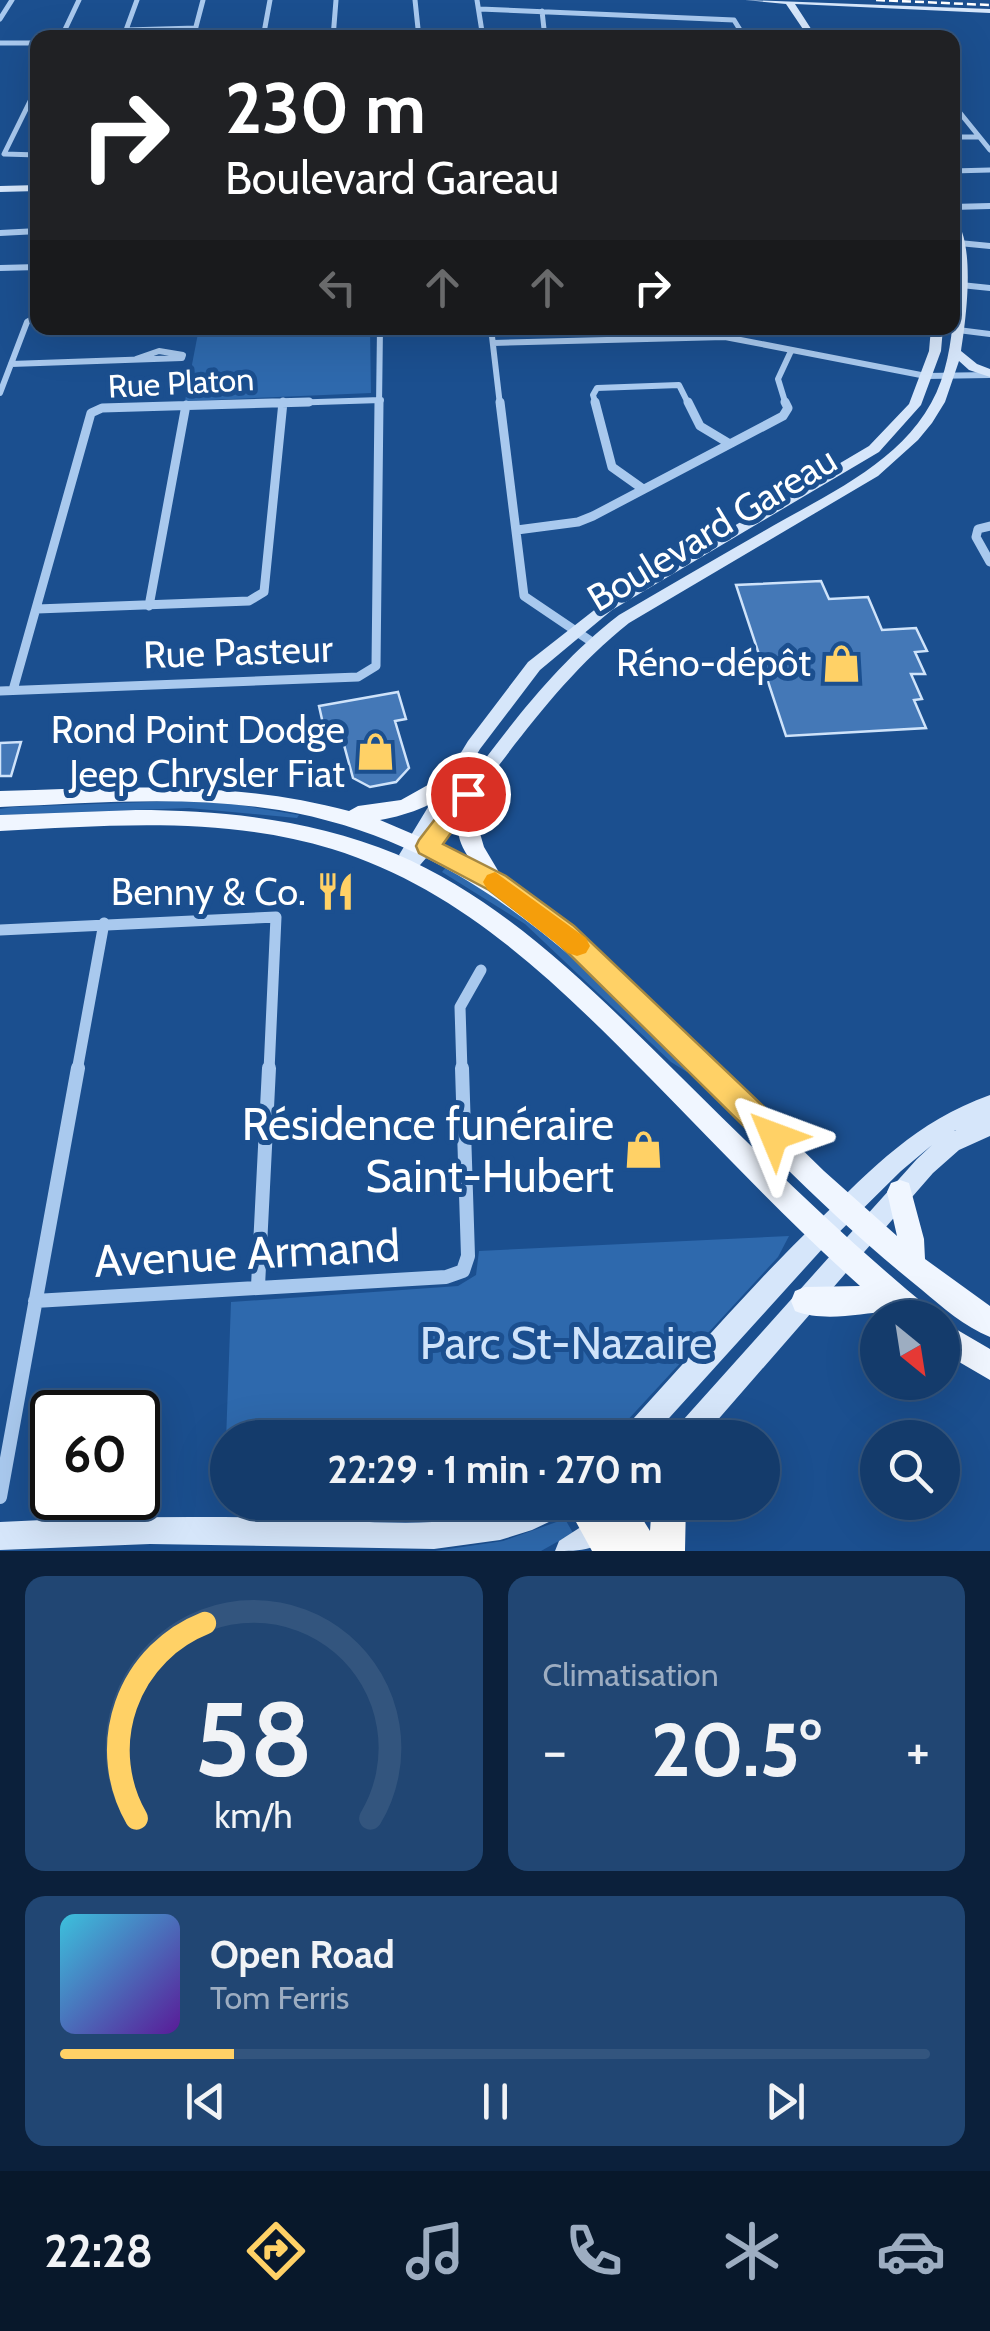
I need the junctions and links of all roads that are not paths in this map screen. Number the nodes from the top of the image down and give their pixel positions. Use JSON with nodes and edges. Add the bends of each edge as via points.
{"nodes":[{"id":1,"x":12,"y":0,"type":"edge"},
{"id":2,"x":79,"y":0,"type":"edge"},
{"id":3,"x":137,"y":0,"type":"edge"},
{"id":4,"x":203,"y":0,"type":"edge"},
{"id":5,"x":270,"y":0,"type":"edge"},
{"id":6,"x":336,"y":0,"type":"edge"},
{"id":7,"x":415,"y":0,"type":"edge"},
{"id":8,"x":477,"y":0,"type":"edge"},
{"id":9,"x":748,"y":0,"type":"edge"},
{"id":10,"x":789,"y":2,"type":"edge"},
{"id":11,"x":804,"y":2,"type":"junction"},
{"id":12,"x":480,"y":9,"type":"junction"},
{"id":13,"x":542,"y":11,"type":"junction"},
{"id":14,"x":990,"y":11,"type":"edge"},
{"id":15,"x":1,"y":15,"type":"edge"},
{"id":16,"x":814,"y":18,"type":"dead end"},
{"id":17,"x":196,"y":28,"type":"joint"},
{"id":18,"x":64,"y":30,"type":"edge"},
{"id":19,"x":264,"y":30,"type":"edge"},
{"id":20,"x":334,"y":30,"type":"edge"},
{"id":21,"x":418,"y":30,"type":"edge"},
{"id":22,"x":482,"y":30,"type":"edge"},
{"id":23,"x":543,"y":30,"type":"edge"},
{"id":24,"x":740,"y":30,"type":"edge"},
{"id":25,"x":808,"y":30,"type":"edge"},
{"id":26,"x":30,"y":42,"type":"edge"},
{"id":27,"x":0,"y":43,"type":"edge"},
{"id":28,"x":30,"y":101,"type":"edge"},
{"id":29,"x":960,"y":113,"type":"edge"},
{"id":30,"x":979,"y":136,"type":"junction"},
{"id":31,"x":960,"y":137,"type":"edge"},
{"id":32,"x":990,"y":150,"type":"edge"},
{"id":33,"x":30,"y":156,"type":"edge"},
{"id":34,"x":990,"y":170,"type":"edge"},
{"id":35,"x":960,"y":171,"type":"edge"},
{"id":36,"x":30,"y":192,"type":"edge"},
{"id":37,"x":0,"y":193,"type":"edge"},
{"id":38,"x":990,"y":206,"type":"edge"},
{"id":39,"x":960,"y":207,"type":"edge"},
{"id":40,"x":30,"y":231,"type":"edge"},
{"id":41,"x":0,"y":233,"type":"edge"},
{"id":42,"x":960,"y":243,"type":"edge"},
{"id":43,"x":990,"y":246,"type":"edge"},
{"id":44,"x":30,"y":267,"type":"edge"},
{"id":45,"x":0,"y":268,"type":"edge"},
{"id":46,"x":990,"y":288,"type":"edge"},
{"id":47,"x":960,"y":292,"type":"edge"},
{"id":48,"x":30,"y":320,"type":"edge"},
{"id":49,"x":960,"y":330,"type":"edge"},
{"id":50,"x":990,"y":334,"type":"edge"},
{"id":51,"x":380,"y":335,"type":"edge"},
{"id":52,"x":492,"y":335,"type":"edge"},
{"id":53,"x":935,"y":335,"type":"edge"},
{"id":54,"x":958,"y":335,"type":"edge"},
{"id":55,"x":493,"y":343,"type":"junction"},
{"id":56,"x":791,"y":351,"type":"junction"},
{"id":57,"x":956,"y":353,"type":"junction"},
{"id":58,"x":136,"y":359,"type":"junction"},
{"id":59,"x":11,"y":364,"type":"junction"},
{"id":60,"x":990,"y":374,"type":"edge"},
{"id":61,"x":926,"y":376,"type":"junction"},
{"id":62,"x":952,"y":376,"type":"junction"},
{"id":63,"x":0,"y":393,"type":"edge"},
{"id":64,"x":381,"y":400,"type":"junction"},
{"id":65,"x":283,"y":402,"type":"junction"},
{"id":66,"x":186,"y":405,"type":"junction"},
{"id":67,"x":730,"y":444,"type":"junction"},
{"id":68,"x":643,"y":489,"type":"junction"},
{"id":69,"x":990,"y":526,"type":"edge"},
{"id":70,"x":516,"y":530,"type":"junction"},
{"id":71,"x":990,"y":562,"type":"edge"},
{"id":72,"x":149,"y":606,"type":"junction"},
{"id":73,"x":37,"y":609,"type":"junction"},
{"id":74,"x":574,"y":630,"type":"junction"},
{"id":75,"x":592,"y":642,"type":"junction"},
{"id":76,"x":13,"y":690,"type":"junction"},
{"id":77,"x":0,"y":691,"type":"edge"},
{"id":78,"x":483,"y":778,"type":"junction"},
{"id":79,"x":451,"y":779,"type":"junction"},
{"id":80,"x":0,"y":799,"type":"edge"},
{"id":81,"x":335,"y":814,"type":"junction"},
{"id":82,"x":0,"y":823,"type":"edge"},
{"id":83,"x":421,"y":844,"type":"junction"},
{"id":84,"x":405,"y":866,"type":"junction"},
{"id":85,"x":497,"y":883,"type":"junction"},
{"id":86,"x":104,"y":924,"type":"junction"},
{"id":87,"x":0,"y":930,"type":"edge"},
{"id":88,"x":481,"y":970,"type":"dead end"},
{"id":89,"x":990,"y":1105,"type":"edge"},
{"id":90,"x":990,"y":1125,"type":"edge"},
{"id":91,"x":900,"y":1192,"type":"junction"},
{"id":92,"x":848,"y":1208,"type":"junction"},
{"id":93,"x":869,"y":1228,"type":"junction"},
{"id":94,"x":822,"y":1232,"type":"junction"},
{"id":95,"x":846,"y":1255,"type":"junction"},
{"id":96,"x":912,"y":1266,"type":"junction"},
{"id":97,"x":258,"y":1286,"type":"junction"},
{"id":98,"x":894,"y":1297,"type":"junction"},
{"id":99,"x":805,"y":1300,"type":"junction"},
{"id":100,"x":898,"y":1300,"type":"edge"},
{"id":101,"x":35,"y":1301,"type":"junction"},
{"id":102,"x":990,"y":1322,"type":"edge"},
{"id":103,"x":960,"y":1347,"type":"edge"},
{"id":104,"x":990,"y":1366,"type":"edge"},
{"id":105,"x":650,"y":1420,"type":"edge"},
{"id":106,"x":700,"y":1420,"type":"edge"},
{"id":107,"x":0,"y":1497,"type":"edge"},
{"id":108,"x":520,"y":1520,"type":"edge"},
{"id":109,"x":604,"y":1520,"type":"edge"},
{"id":110,"x":612,"y":1520,"type":"edge"},
{"id":111,"x":668,"y":1520,"type":"edge"},
{"id":112,"x":0,"y":1536,"type":"edge"},
{"id":113,"x":269,"y":1541,"type":"edge"},
{"id":114,"x":570,"y":1551,"type":"edge"},
{"id":115,"x":643,"y":1551,"type":"edge"},
{"id":116,"x":667,"y":1551,"type":"edge"}],
"edges":[{"from":1,"to":15,"type":"street"},
{"from":2,"to":18,"type":"street"},
{"from":3,"to":17,"type":"street","via":[[126,30]]},
{"from":4,"to":17,"type":"street"},
{"from":5,"to":19,"type":"street"},
{"from":6,"to":20,"type":"street"},
{"from":7,"to":21,"type":"street"},
{"from":8,"to":12,"type":"street"},
{"from":9,"to":10,"type":"street"},
{"from":10,"to":11,"type":"street"},
{"from":10,"to":25,"type":"street"},
{"from":11,"to":14,"type":"street"},
{"from":11,"to":16,"type":"street"},
{"from":12,"to":13,"type":"street"},
{"from":12,"to":22,"type":"street"},
{"from":13,"to":23,"type":"street"},
{"from":13,"to":24,"type":"street","via":[[734,20]]},
{"from":26,"to":27,"type":"street"},
{"from":28,"to":33,"type":"street","via":[[4,154]]},
{"from":29,"to":30,"type":"street"},
{"from":30,"to":31,"type":"street"},
{"from":30,"to":32,"type":"street"},
{"from":34,"to":35,"type":"street"},
{"from":36,"to":37,"type":"street"},
{"from":38,"to":39,"type":"street"},
{"from":40,"to":41,"type":"street"},
{"from":42,"to":43,"type":"street"},
{"from":44,"to":45,"type":"street"},
{"from":46,"to":47,"type":"street"},
{"from":48,"to":59,"type":"street"},
{"from":49,"to":50,"type":"street"},
{"from":51,"to":64,"type":"street","name":"Rue Pasteur"},
{"from":52,"to":55,"type":"street"},
{"from":53,"to":61,"type":"street","name":"Boulevard Gareau"},
{"from":54,"to":57,"type":"street","name":"Boulevard Gareau"},
{"from":55,"to":56,"type":"street","via":[[711,337]]},
{"from":55,"to":70,"type":"street"},
{"from":56,"to":61,"type":"street"},
{"from":56,"to":67,"type":"street","via":[[777,374],[788,408],[783,416]]},
{"from":57,"to":60,"type":"street"},
{"from":57,"to":62,"type":"street","name":"Boulevard Gareau"},
{"from":58,"to":58,"type":"street","via":[[182,358],[183,355],[143,352]]},
{"from":58,"to":59,"type":"street"},
{"from":59,"to":63,"type":"street"},
{"from":60,"to":62,"type":"street"},
{"from":61,"to":62,"type":"street"},
{"from":61,"to":74,"type":"street","name":"Boulevard Gareau","via":[[915,405],[874,449]]},
{"from":62,"to":75,"type":"street","name":"Boulevard Gareau","via":[[904,449],[873,472]]},
{"from":64,"to":65,"type":"street","name":"Rue Platon"},
{"from":64,"to":76,"type":"street","name":"Rue Pasteur","via":[[379,660],[370,673]]},
{"from":65,"to":66,"type":"street","name":"Rue Platon"},
{"from":65,"to":72,"type":"street","via":[[264,592],[249,601]]},
{"from":66,"to":72,"type":"street"},
{"from":66,"to":73,"type":"street","name":"Rue Platon","via":[[91,413]]},
{"from":67,"to":68,"type":"street"},
{"from":67,"to":68,"type":"street","via":[[700,426],[679,385],[597,388],[593,395],[612,467]]},
{"from":68,"to":70,"type":"street","via":[[578,522]]},
{"from":69,"to":71,"type":"street","via":[[976,537]]},
{"from":70,"to":74,"type":"street","via":[[526,602]]},
{"from":72,"to":73,"type":"street"},
{"from":73,"to":76,"type":"street","name":"Rue Platon"},
{"from":74,"to":75,"type":"street"},
{"from":74,"to":79,"type":"street","name":"Boulevard Gareau","via":[[520,681]]},
{"from":75,"to":78,"type":"street","name":"Boulevard Gareau","via":[[541,693]]},
{"from":76,"to":77,"type":"street","name":"Rue Pasteur"},
{"from":78,"to":83,"type":"street","name":"Boulevard Gareau"},
{"from":78,"to":85,"type":"main road","via":[[467,838]]},
{"from":79,"to":81,"type":"main road","via":[[405,809]]},
{"from":79,"to":83,"type":"street","name":"Boulevard Gareau"},
{"from":80,"to":81,"type":"main road","via":[[198,794]]},
{"from":81,"to":83,"type":"main road"},
{"from":82,"to":84,"type":"main road","via":[[226,820],[314,836]]},
{"from":83,"to":84,"type":"street","name":"Boulevard Gareau"},
{"from":83,"to":85,"type":"main road"},
{"from":84,"to":94,"type":"main road","via":[[465,898],[532,948]]},
{"from":85,"to":92,"type":"main road","via":[[565,934]]},
{"from":86,"to":87,"type":"street"},
{"from":86,"to":97,"type":"street","via":[[276,917]]},
{"from":86,"to":101,"type":"street"},
{"from":88,"to":97,"type":"street","name":"Avenue Armand","via":[[460,1007],[468,1256],[463,1271]]},
{"from":89,"to":92,"type":"street","via":[[925,1134]]},
{"from":90,"to":91,"type":"street","via":[[944,1149]]},
{"from":91,"to":93,"type":"street"},
{"from":91,"to":96,"type":"main road"},
{"from":92,"to":93,"type":"main road"},
{"from":92,"to":94,"type":"street"},
{"from":93,"to":95,"type":"street"},
{"from":93,"to":96,"type":"main road"},
{"from":94,"to":95,"type":"main road"},
{"from":94,"to":105,"type":"street"},
{"from":95,"to":98,"type":"main road"},
{"from":95,"to":99,"type":"street"},
{"from":96,"to":102,"type":"main road"},
{"from":97,"to":101,"type":"street","name":"Avenue Armand"},
{"from":98,"to":99,"type":"main road"},
{"from":98,"to":100,"type":"main road"},
{"from":99,"to":106,"type":"street"},
{"from":101,"to":107,"type":"street"},
{"from":103,"to":104,"type":"main road"},
{"from":108,"to":113,"type":"street","via":[[459,1534]]},
{"from":109,"to":114,"type":"street"},
{"from":110,"to":115,"type":"highway"},
{"from":111,"to":116,"type":"highway"},
{"from":112,"to":113,"type":"street"}]}
